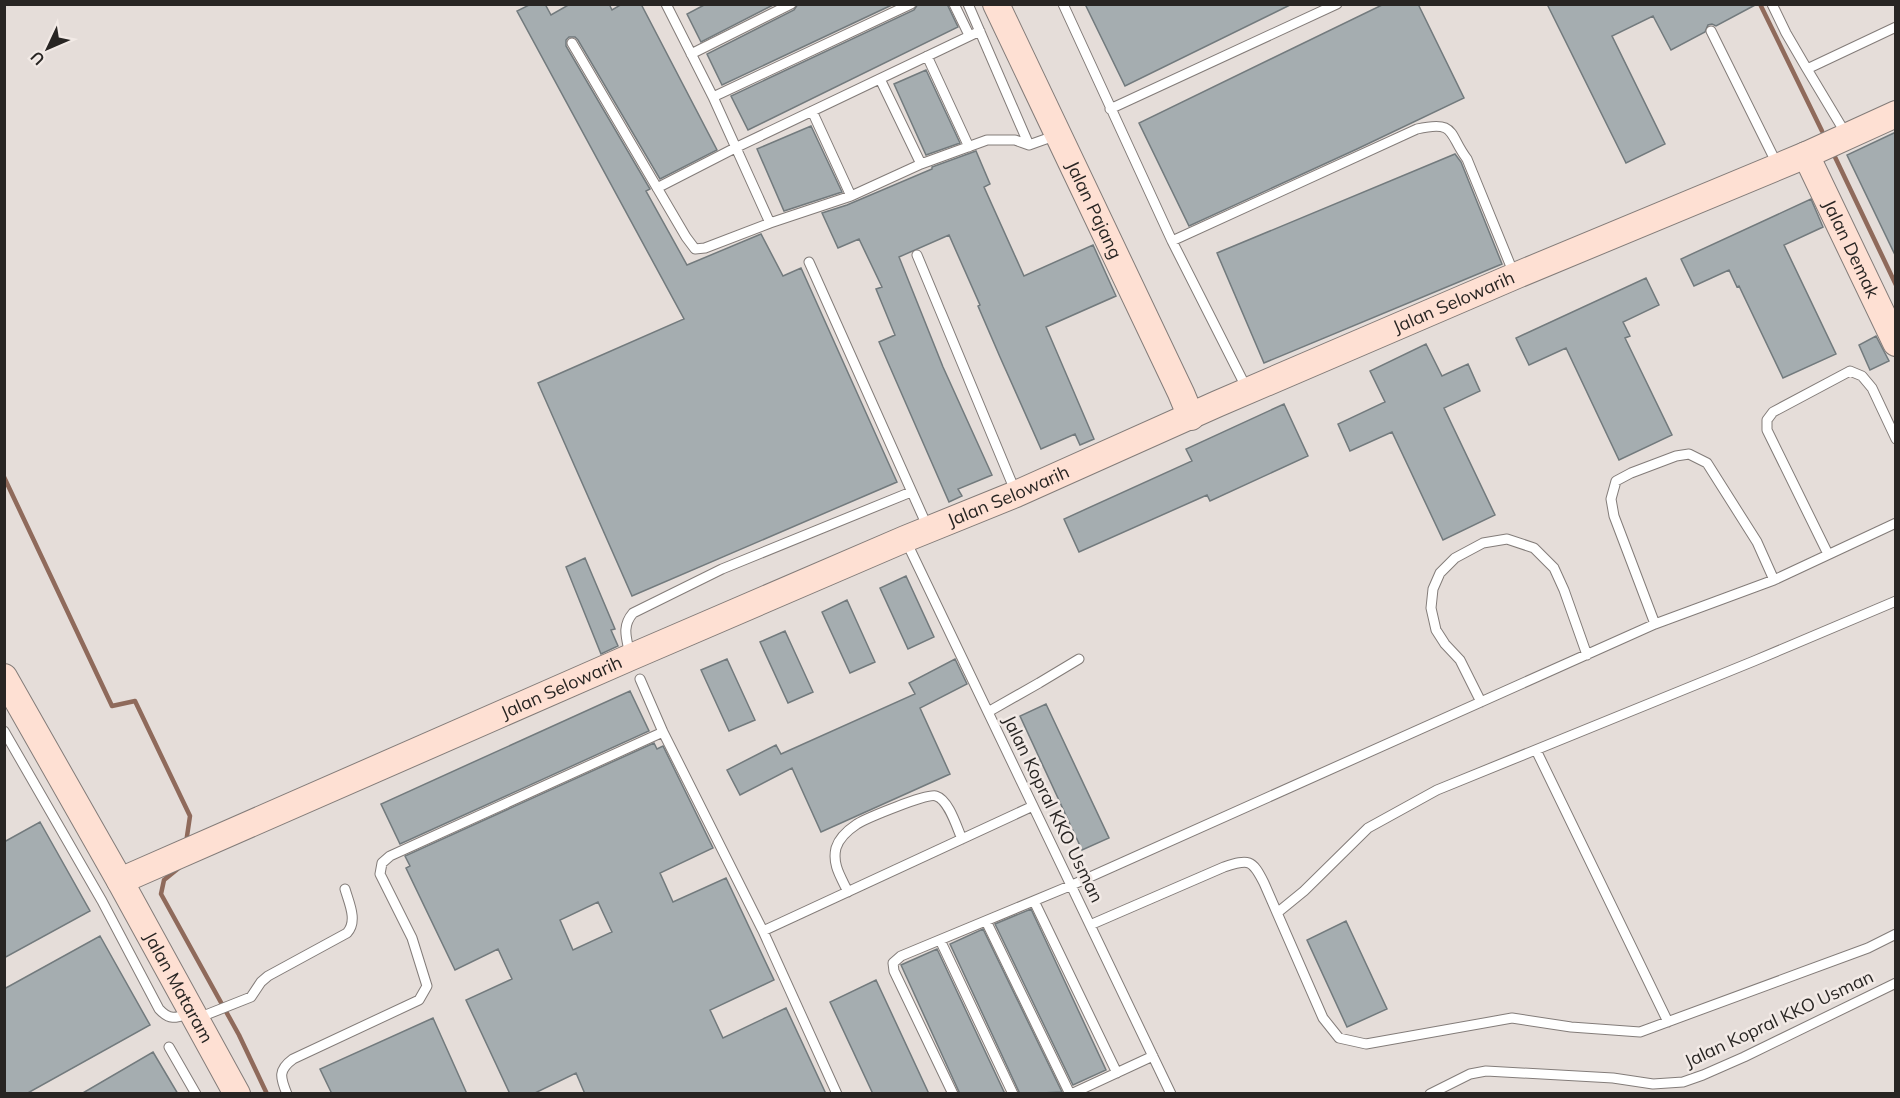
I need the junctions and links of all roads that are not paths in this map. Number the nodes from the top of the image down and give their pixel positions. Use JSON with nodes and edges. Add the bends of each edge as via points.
{"nodes":[{"id":1,"x":666,"y":4,"type":"edge"},
{"id":2,"x":791,"y":4,"type":"edge"},
{"id":3,"x":911,"y":4,"type":"edge"},
{"id":4,"x":954,"y":4,"type":"edge"},
{"id":5,"x":968,"y":4,"type":"edge"},
{"id":6,"x":996,"y":4,"type":"edge"},
{"id":7,"x":1063,"y":4,"type":"edge"},
{"id":8,"x":1337,"y":4,"type":"edge"},
{"id":9,"x":1772,"y":4,"type":"edge"},
{"id":10,"x":1896,"y":27,"type":"edge"},
{"id":11,"x":980,"y":31,"type":"junction"},
{"id":12,"x":1711,"y":31,"type":"dead end"},
{"id":13,"x":969,"y":35,"type":"junction"},
{"id":14,"x":572,"y":43,"type":"dead end"},
{"id":15,"x":691,"y":54,"type":"junction"},
{"id":16,"x":927,"y":56,"type":"junction"},
{"id":17,"x":1807,"y":69,"type":"junction"},
{"id":18,"x":880,"y":79,"type":"junction"},
{"id":19,"x":712,"y":97,"type":"junction"},
{"id":20,"x":1110,"y":109,"type":"junction"},
{"id":21,"x":812,"y":111,"type":"junction"},
{"id":22,"x":1896,"y":114,"type":"edge"},
{"id":23,"x":1059,"y":134,"type":"junction"},
{"id":24,"x":1847,"y":136,"type":"junction"},
{"id":25,"x":1029,"y":145,"type":"junction"},
{"id":26,"x":969,"y":147,"type":"junction"},
{"id":27,"x":735,"y":148,"type":"junction"},
{"id":28,"x":1806,"y":155,"type":"junction"},
{"id":29,"x":921,"y":164,"type":"junction"},
{"id":30,"x":1778,"y":166,"type":"junction"},
{"id":31,"x":657,"y":188,"type":"junction"},
{"id":32,"x":851,"y":196,"type":"junction"},
{"id":33,"x":770,"y":223,"type":"junction"},
{"id":34,"x":1172,"y":241,"type":"junction"},
{"id":35,"x":917,"y":255,"type":"dead end"},
{"id":36,"x":809,"y":262,"type":"dead end"},
{"id":37,"x":1515,"y":276,"type":"junction"},
{"id":38,"x":1896,"y":343,"type":"edge"},
{"id":39,"x":1249,"y":391,"type":"junction"},
{"id":40,"x":1191,"y":417,"type":"junction"},
{"id":41,"x":1896,"y":439,"type":"edge"},
{"id":42,"x":912,"y":492,"type":"junction"},
{"id":43,"x":1016,"y":494,"type":"junction"},
{"id":44,"x":1896,"y":523,"type":"edge"},
{"id":45,"x":929,"y":530,"type":"junction"},
{"id":46,"x":905,"y":539,"type":"junction"},
{"id":47,"x":1828,"y":554,"type":"junction"},
{"id":48,"x":1774,"y":580,"type":"junction"},
{"id":49,"x":1896,"y":601,"type":"edge"},
{"id":50,"x":1655,"y":624,"type":"junction"},
{"id":51,"x":1587,"y":654,"type":"junction"},
{"id":52,"x":1079,"y":659,"type":"dead end"},
{"id":53,"x":635,"y":668,"type":"junction"},
{"id":54,"x":4,"y":677,"type":"edge"},
{"id":55,"x":1481,"y":702,"type":"junction"},
{"id":56,"x":988,"y":711,"type":"junction"},
{"id":57,"x":4,"y":730,"type":"edge"},
{"id":58,"x":663,"y":732,"type":"junction"},
{"id":59,"x":1536,"y":750,"type":"junction"},
{"id":60,"x":1033,"y":806,"type":"junction"},
{"id":61,"x":962,"y":839,"type":"junction"},
{"id":62,"x":120,"y":880,"type":"junction"},
{"id":63,"x":1072,"y":885,"type":"junction"},
{"id":64,"x":345,"y":889,"type":"dead end"},
{"id":65,"x":848,"y":892,"type":"junction"},
{"id":66,"x":1034,"y":900,"type":"junction"},
{"id":67,"x":1277,"y":914,"type":"junction"},
{"id":68,"x":986,"y":921,"type":"junction"},
{"id":69,"x":1090,"y":925,"type":"junction"},
{"id":70,"x":763,"y":932,"type":"junction"},
{"id":71,"x":1896,"y":934,"type":"edge"},
{"id":72,"x":940,"y":940,"type":"junction"},
{"id":73,"x":1896,"y":983,"type":"edge"},
{"id":74,"x":201,"y":1015,"type":"junction"},
{"id":75,"x":1668,"y":1022,"type":"junction"},
{"id":76,"x":169,"y":1047,"type":"dead end"},
{"id":77,"x":1153,"y":1056,"type":"junction"},
{"id":78,"x":1117,"y":1073,"type":"junction"},
{"id":79,"x":196,"y":1094,"type":"edge"},
{"id":80,"x":237,"y":1094,"type":"edge"},
{"id":81,"x":287,"y":1094,"type":"edge"},
{"id":82,"x":837,"y":1094,"type":"edge"},
{"id":83,"x":953,"y":1094,"type":"edge"},
{"id":84,"x":1013,"y":1094,"type":"edge"},
{"id":85,"x":1070,"y":1094,"type":"edge"},
{"id":86,"x":1171,"y":1094,"type":"edge"},
{"id":87,"x":1430,"y":1094,"type":"edge"}],
"edges":[{"from":1,"to":15,"type":"lane"},
{"from":2,"to":15,"type":"lane"},
{"from":3,"to":19,"type":"lane"},
{"from":4,"to":13,"type":"lane"},
{"from":5,"to":11,"type":"lane"},
{"from":6,"to":23,"type":"main road","name":"Jalan Pajang"},
{"from":7,"to":20,"type":"lane"},
{"from":8,"to":20,"type":"lane"},
{"from":9,"to":17,"type":"lane"},
{"from":10,"to":17,"type":"lane"},
{"from":11,"to":13,"type":"lane"},
{"from":11,"to":25,"type":"lane"},
{"from":12,"to":30,"type":"lane"},
{"from":13,"to":16,"type":"lane"},
{"from":14,"to":31,"type":"lane"},
{"from":15,"to":19,"type":"lane"},
{"from":16,"to":18,"type":"lane"},
{"from":16,"to":26,"type":"lane"},
{"from":17,"to":24,"type":"lane"},
{"from":18,"to":21,"type":"lane"},
{"from":18,"to":29,"type":"lane"},
{"from":19,"to":27,"type":"lane"},
{"from":20,"to":34,"type":"lane"},
{"from":21,"to":27,"type":"lane"},
{"from":21,"to":32,"type":"lane"},
{"from":22,"to":24,"type":"main road","name":"Jalan Selowarih"},
{"from":23,"to":25,"type":"lane"},
{"from":23,"to":40,"type":"main road","name":"Jalan Pajang"},
{"from":24,"to":28,"type":"main road","name":"Jalan Selowarih"},
{"from":25,"to":26,"type":"lane","via":[[1015,140],[987,140]]},
{"from":26,"to":29,"type":"lane"},
{"from":27,"to":31,"type":"lane"},
{"from":27,"to":33,"type":"lane"},
{"from":28,"to":30,"type":"main road","name":"Jalan Selowarih"},
{"from":28,"to":38,"type":"main road","name":"Jalan Demak"},
{"from":29,"to":32,"type":"lane"},
{"from":30,"to":37,"type":"main road","name":"Jalan Selowarih"},
{"from":31,"to":33,"type":"lane","via":[[695,249]]},
{"from":32,"to":33,"type":"lane"},
{"from":34,"to":37,"type":"lane","via":[[1432,125],[1454,134]]},
{"from":34,"to":39,"type":"lane"},
{"from":35,"to":43,"type":"lane"},
{"from":36,"to":42,"type":"lane"},
{"from":37,"to":39,"type":"main road","name":"Jalan Selowarih"},
{"from":39,"to":40,"type":"main road","name":"Jalan Selowarih"},
{"from":40,"to":43,"type":"main road","name":"Jalan Selowarih"},
{"from":41,"to":47,"type":"lane","via":[[1872,388],[1862,376],[1850,371],[1773,412],[1767,420],[1767,430]]},
{"from":42,"to":45,"type":"lane"},
{"from":42,"to":53,"type":"lane","via":[[722,569],[633,613],[625,628]]},
{"from":43,"to":45,"type":"main road","name":"Jalan Selowarih"},
{"from":44,"to":47,"type":"lane"},
{"from":45,"to":46,"type":"main road","name":"Jalan Selowarih"},
{"from":46,"to":53,"type":"main road","name":"Jalan Selowarih"},
{"from":46,"to":56,"type":"lane","name":"Jalan Kopral KKO Usman"},
{"from":47,"to":48,"type":"lane"},
{"from":48,"to":50,"type":"lane"},
{"from":48,"to":50,"type":"lane","via":[[1757,542],[1707,464],[1689,454],[1676,456],[1616,482],[1611,499]]},
{"from":49,"to":59,"type":"lane"},
{"from":50,"to":51,"type":"lane"},
{"from":51,"to":55,"type":"lane"},
{"from":51,"to":55,"type":"lane","via":[[1554,568],[1534,548],[1507,539],[1483,543],[1455,558],[1440,573],[1431,608],[1436,630],[1460,660]]},
{"from":52,"to":56,"type":"lane"},
{"from":53,"to":58,"type":"lane"},
{"from":53,"to":62,"type":"main road","name":"Jalan Selowarih"},
{"from":54,"to":62,"type":"main road","name":"Jalan Mataram"},
{"from":55,"to":63,"type":"lane"},
{"from":56,"to":60,"type":"lane","name":"Jalan Kopral KKO Usman"},
{"from":57,"to":74,"type":"lane","via":[[159,1009],[174,1019]]},
{"from":58,"to":70,"type":"lane"},
{"from":58,"to":81,"type":"lane","via":[[382,863],[380,874],[412,938],[428,986],[419,1000],[286,1064],[281,1077]]},
{"from":59,"to":67,"type":"lane","via":[[1437,790],[1368,828]]},
{"from":59,"to":75,"type":"lane"},
{"from":60,"to":61,"type":"lane"},
{"from":60,"to":63,"type":"lane","name":"Jalan Kopral KKO Usman"},
{"from":61,"to":65,"type":"lane"},
{"from":61,"to":65,"type":"lane","via":[[949,809],[936,796],[911,801],[858,824],[842,836],[834,857]]},
{"from":62,"to":74,"type":"main road","name":"Jalan Mataram"},
{"from":63,"to":66,"type":"lane"},
{"from":63,"to":69,"type":"lane","name":"Jalan Kopral KKO Usman"},
{"from":64,"to":74,"type":"lane","via":[[354,922],[347,933],[268,976],[251,998]]},
{"from":65,"to":70,"type":"lane"},
{"from":66,"to":68,"type":"lane"},
{"from":66,"to":78,"type":"lane"},
{"from":67,"to":69,"type":"lane","via":[[1256,867],[1246,861]]},
{"from":67,"to":75,"type":"lane","via":[[1323,1018],[1339,1038],[1366,1044],[1512,1018],[1640,1032]]},
{"from":68,"to":72,"type":"lane"},
{"from":68,"to":85,"type":"lane"},
{"from":69,"to":77,"type":"lane","name":"Jalan Kopral KKO Usman"},
{"from":70,"to":82,"type":"lane"},
{"from":71,"to":75,"type":"lane"},
{"from":72,"to":83,"type":"lane","via":[[893,963]]},
{"from":72,"to":84,"type":"lane"},
{"from":73,"to":87,"type":"lane","name":"Jalan Kopral KKO Usman","via":[[1744,1057],[1683,1082],[1653,1084],[1486,1071],[1470,1074]]},
{"from":74,"to":80,"type":"main road","name":"Jalan Mataram"},
{"from":76,"to":79,"type":"lane"},
{"from":77,"to":78,"type":"lane"},
{"from":77,"to":86,"type":"lane","name":"Jalan Kopral KKO Usman"},
{"from":78,"to":85,"type":"lane"}]}
